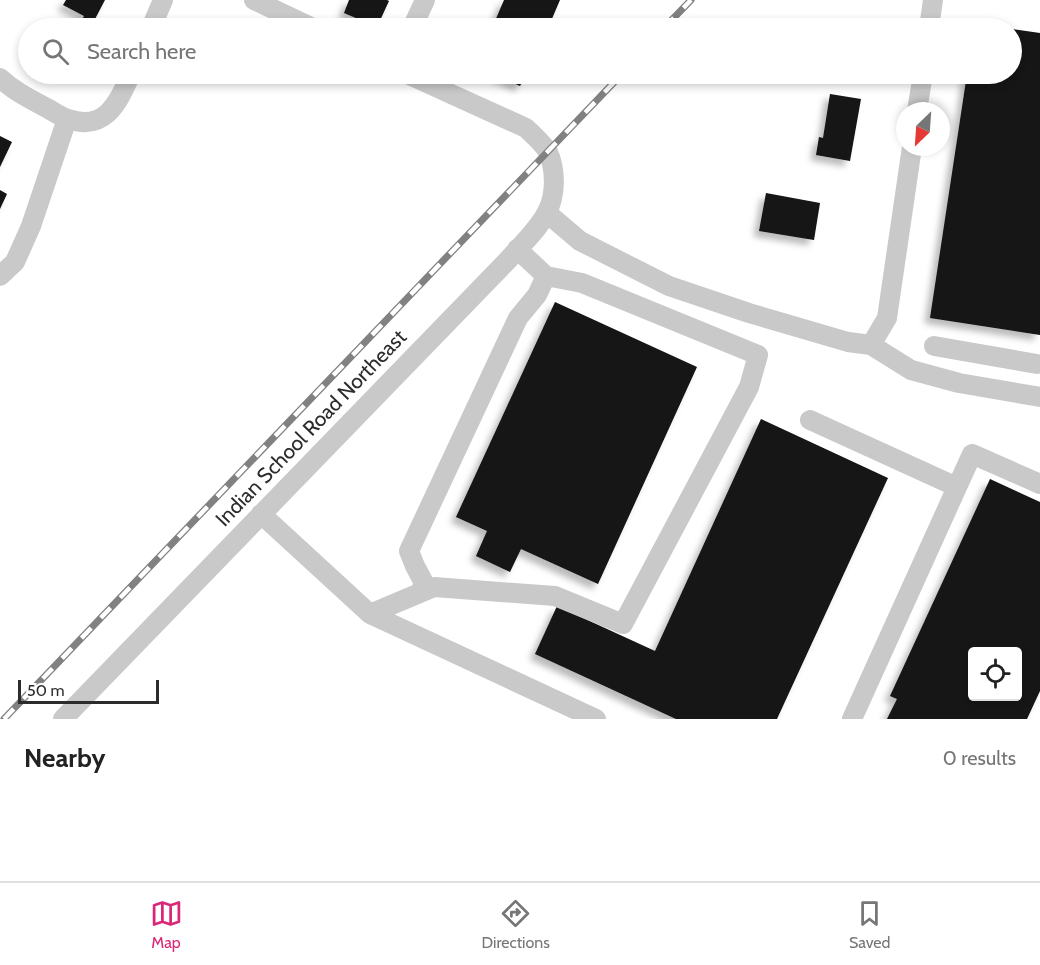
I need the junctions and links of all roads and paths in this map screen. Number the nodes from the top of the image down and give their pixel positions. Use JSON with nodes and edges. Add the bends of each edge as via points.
{"nodes":[{"id":1,"x":163,"y":0,"type":"edge"},
{"id":2,"x":254,"y":0,"type":"edge"},
{"id":3,"x":426,"y":0,"type":"edge"},
{"id":4,"x":933,"y":0,"type":"edge"},
{"id":5,"x":155,"y":18,"type":"edge"},
{"id":6,"x":292,"y":18,"type":"edge"},
{"id":7,"x":417,"y":18,"type":"edge"},
{"id":8,"x":930,"y":18,"type":"edge"},
{"id":9,"x":0,"y":78,"type":"edge"},
{"id":10,"x":126,"y":84,"type":"edge"},
{"id":11,"x":429,"y":84,"type":"edge"},
{"id":12,"x":921,"y":84,"type":"edge"},
{"id":13,"x":918,"y":102,"type":"edge"},
{"id":14,"x":67,"y":119,"type":"junction"},
{"id":15,"x":911,"y":156,"type":"edge"},
{"id":16,"x":547,"y":213,"type":"junction"},
{"id":17,"x":517,"y":249,"type":"junction"},
{"id":18,"x":0,"y":276,"type":"edge"},
{"id":19,"x":546,"y":276,"type":"junction"},
{"id":20,"x":871,"y":345,"type":"junction"},
{"id":21,"x":934,"y":346,"type":"dead end"},
{"id":22,"x":973,"y":353,"type":"junction"},
{"id":23,"x":1036,"y":364,"type":"dead end"},
{"id":24,"x":968,"y":384,"type":"junction"},
{"id":25,"x":1040,"y":397,"type":"edge"},
{"id":26,"x":810,"y":420,"type":"dead end"},
{"id":27,"x":1040,"y":484,"type":"edge"},
{"id":28,"x":957,"y":487,"type":"junction"},
{"id":29,"x":261,"y":514,"type":"junction"},
{"id":30,"x":422,"y":592,"type":"junction"},
{"id":31,"x":370,"y":614,"type":"junction"},
{"id":32,"x":63,"y":719,"type":"edge"},
{"id":33,"x":596,"y":719,"type":"edge"},
{"id":34,"x":852,"y":719,"type":"edge"}],
"edges":[{"from":1,"to":5,"type":"street"},
{"from":2,"to":6,"type":"street"},
{"from":3,"to":7,"type":"street"},
{"from":4,"to":8,"type":"street"},
{"from":9,"to":14,"type":"street","via":[[16,92]]},
{"from":10,"to":14,"type":"street","via":[[113,110],[104,117],[92,122]]},
{"from":11,"to":16,"type":"street","name":"Indian School Road Northeast","via":[[526,128],[535,136],[548,152],[552,165],[554,182]]},
{"from":12,"to":13,"type":"street"},
{"from":14,"to":18,"type":"street","via":[[31,226],[15,262]]},
{"from":15,"to":20,"type":"street","via":[[887,318]]},
{"from":16,"to":17,"type":"street","name":"Indian School Road Northeast"},
{"from":16,"to":20,"type":"street","via":[[580,241],[669,286],[848,342]]},
{"from":17,"to":19,"type":"street"},
{"from":17,"to":29,"type":"street","name":"Indian School Road Northeast"},
{"from":19,"to":30,"type":"street","via":[[537,295],[518,318],[409,551],[423,581]]},
{"from":19,"to":30,"type":"street","via":[[582,283],[758,355],[749,387],[623,624],[555,596],[434,587]]},
{"from":20,"to":24,"type":"street","via":[[910,370]]},
{"from":21,"to":22,"type":"street"},
{"from":22,"to":23,"type":"street"},
{"from":22,"to":24,"type":"street"},
{"from":24,"to":25,"type":"street"},
{"from":26,"to":28,"type":"street"},
{"from":27,"to":28,"type":"street","via":[[972,454]]},
{"from":28,"to":34,"type":"street"},
{"from":29,"to":31,"type":"street"},
{"from":29,"to":32,"type":"street","name":"Indian School Road Northeast"},
{"from":30,"to":31,"type":"street"},
{"from":31,"to":33,"type":"street"}]}
